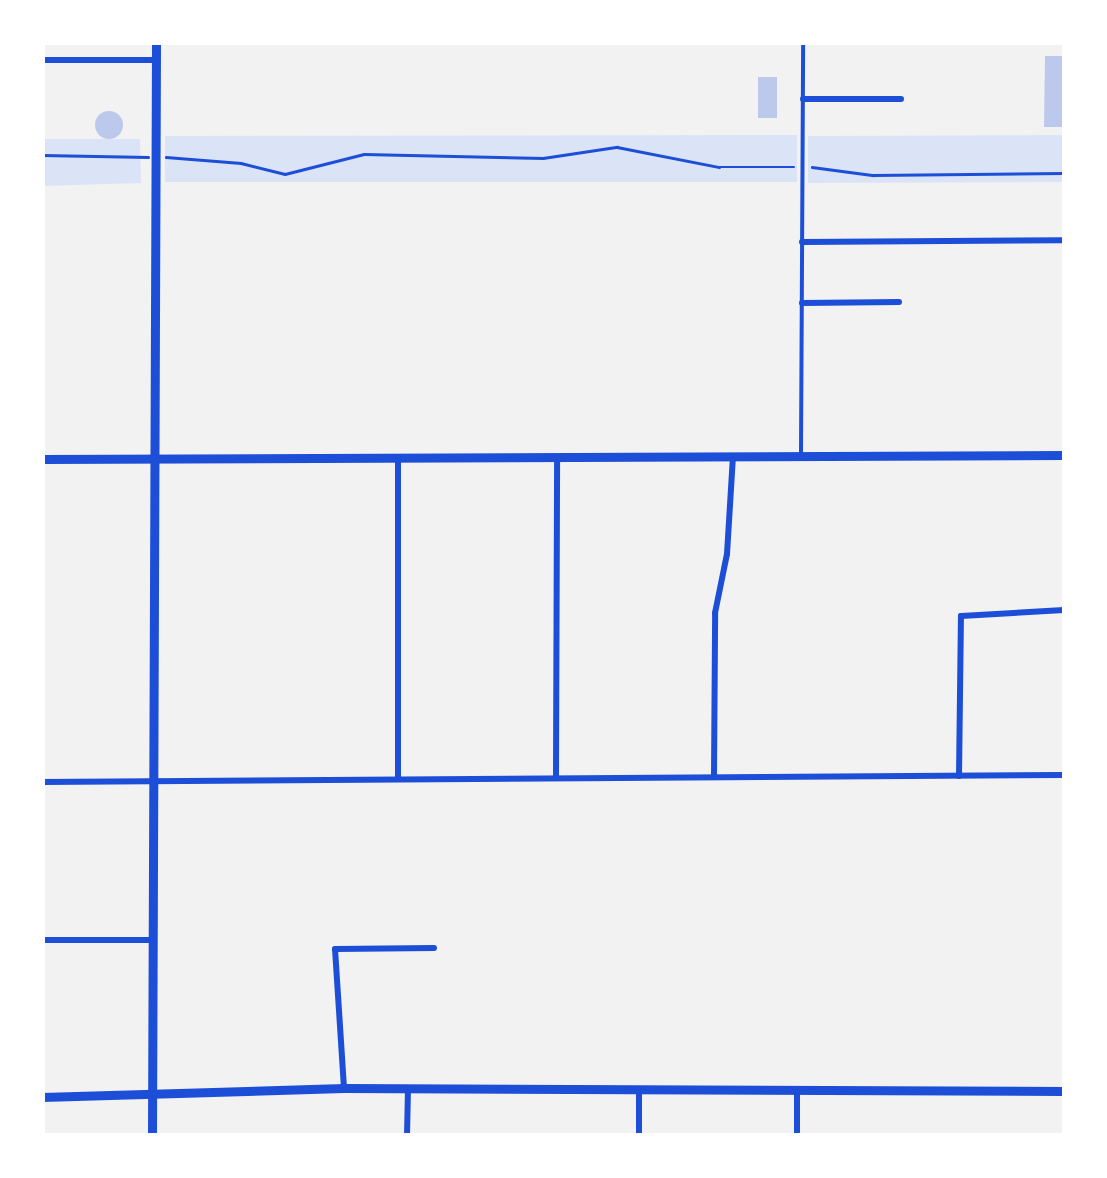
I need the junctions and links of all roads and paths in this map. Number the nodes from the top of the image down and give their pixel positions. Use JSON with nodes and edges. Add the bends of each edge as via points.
{"nodes":[{"id":1,"x":156,"y":42,"type":"edge"},
{"id":2,"x":803,"y":42,"type":"edge"},
{"id":3,"x":42,"y":60,"type":"edge"},
{"id":4,"x":156,"y":60,"type":"junction"},
{"id":5,"x":803,"y":99,"type":"junction"},
{"id":6,"x":901,"y":99,"type":"dead end"},
{"id":7,"x":42,"y":155,"type":"edge"},
{"id":8,"x":137,"y":158,"type":"dead end"},
{"id":9,"x":170,"y":158,"type":"dead end"},
{"id":10,"x":802,"y":167,"type":"junction"},
{"id":11,"x":1064,"y":173,"type":"edge"},
{"id":12,"x":1064,"y":240,"type":"edge"},
{"id":13,"x":802,"y":242,"type":"junction"},
{"id":14,"x":802,"y":302,"type":"junction"},
{"id":15,"x":899,"y":302,"type":"dead end"},
{"id":16,"x":556,"y":455,"type":"junction"},
{"id":17,"x":733,"y":455,"type":"junction"},
{"id":18,"x":801,"y":455,"type":"junction"},
{"id":19,"x":1064,"y":455,"type":"edge"},
{"id":20,"x":398,"y":457,"type":"junction"},
{"id":21,"x":156,"y":458,"type":"junction"},
{"id":22,"x":42,"y":459,"type":"edge"},
{"id":23,"x":1064,"y":610,"type":"edge"},
{"id":24,"x":1064,"y":774,"type":"edge"},
{"id":25,"x":556,"y":775,"type":"junction"},
{"id":26,"x":714,"y":776,"type":"junction"},
{"id":27,"x":958,"y":776,"type":"junction"},
{"id":28,"x":398,"y":777,"type":"junction"},
{"id":29,"x":154,"y":781,"type":"junction"},
{"id":30,"x":42,"y":782,"type":"edge"},
{"id":31,"x":42,"y":940,"type":"edge"},
{"id":32,"x":153,"y":940,"type":"junction"},
{"id":33,"x":434,"y":948,"type":"dead end"},
{"id":34,"x":344,"y":1088,"type":"junction"},
{"id":35,"x":408,"y":1088,"type":"junction"},
{"id":36,"x":639,"y":1088,"type":"junction"},
{"id":37,"x":1064,"y":1091,"type":"edge"},
{"id":38,"x":797,"y":1092,"type":"junction"},
{"id":39,"x":152,"y":1096,"type":"junction"},
{"id":40,"x":42,"y":1097,"type":"edge"},
{"id":41,"x":152,"y":1136,"type":"edge"},
{"id":42,"x":407,"y":1136,"type":"edge"},
{"id":43,"x":639,"y":1136,"type":"edge"},
{"id":44,"x":797,"y":1136,"type":"edge"}],
"edges":[{"from":1,"to":4,"type":"street"},
{"from":2,"to":5,"type":"lane"},
{"from":3,"to":4,"type":"street"},
{"from":4,"to":21,"type":"street"},
{"from":5,"to":6,"type":"street"},
{"from":5,"to":10,"type":"lane"},
{"from":7,"to":8,"type":"path"},
{"from":9,"to":10,"type":"path","via":[[284,174],[364,154],[543,158],[618,147],[719,167]]},
{"from":10,"to":11,"type":"path","via":[[873,175]]},
{"from":10,"to":13,"type":"lane"},
{"from":12,"to":13,"type":"street"},
{"from":13,"to":14,"type":"lane"},
{"from":14,"to":15,"type":"street"},
{"from":14,"to":18,"type":"lane"},
{"from":16,"to":17,"type":"street"},
{"from":16,"to":20,"type":"street"},
{"from":16,"to":25,"type":"street"},
{"from":17,"to":18,"type":"street"},
{"from":17,"to":26,"type":"street","via":[[727,554],[715,613]]},
{"from":18,"to":19,"type":"street"},
{"from":20,"to":21,"type":"street"},
{"from":20,"to":28,"type":"street"},
{"from":21,"to":22,"type":"street"},
{"from":21,"to":29,"type":"street"},
{"from":23,"to":27,"type":"street","via":[[961,616]]},
{"from":24,"to":27,"type":"street"},
{"from":25,"to":26,"type":"street"},
{"from":25,"to":28,"type":"street"},
{"from":26,"to":27,"type":"street"},
{"from":28,"to":29,"type":"street"},
{"from":29,"to":30,"type":"street"},
{"from":29,"to":32,"type":"street"},
{"from":31,"to":32,"type":"street"},
{"from":32,"to":39,"type":"street"},
{"from":33,"to":34,"type":"street","via":[[335,949]]},
{"from":34,"to":35,"type":"street"},
{"from":34,"to":39,"type":"street"},
{"from":35,"to":36,"type":"street"},
{"from":35,"to":42,"type":"street"},
{"from":36,"to":38,"type":"street"},
{"from":36,"to":43,"type":"street"},
{"from":37,"to":38,"type":"street"},
{"from":38,"to":44,"type":"street"},
{"from":39,"to":40,"type":"street"},
{"from":39,"to":41,"type":"street"}]}
